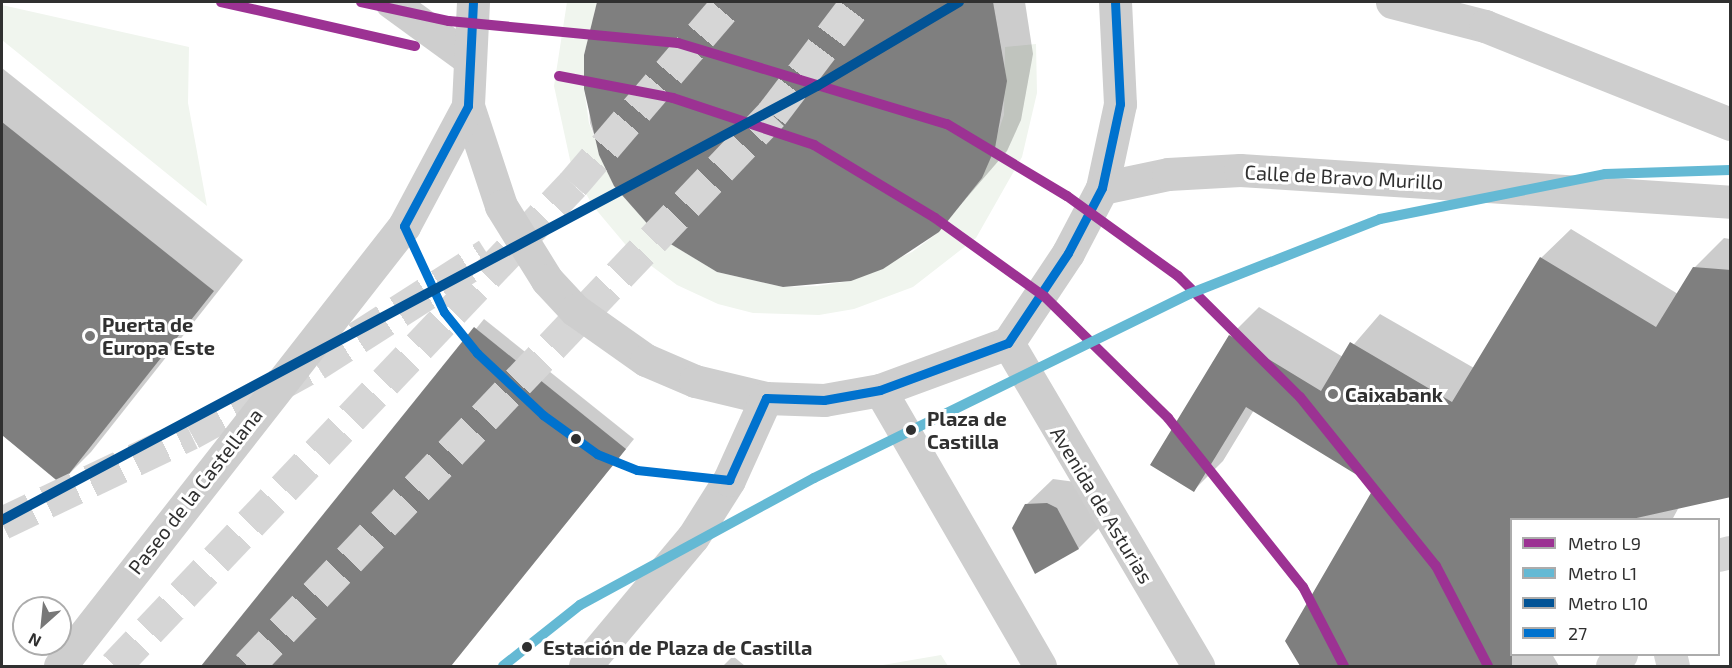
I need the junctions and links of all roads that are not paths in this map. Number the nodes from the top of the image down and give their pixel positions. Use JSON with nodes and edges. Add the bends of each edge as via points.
{"nodes":[{"id":1,"x":391,"y":2,"type":"edge"},
{"id":2,"x":473,"y":2,"type":"edge"},
{"id":3,"x":1115,"y":2,"type":"edge"},
{"id":4,"x":1392,"y":2,"type":"edge"},
{"id":5,"x":468,"y":58,"type":"junction"},
{"id":6,"x":468,"y":106,"type":"junction"},
{"id":7,"x":1731,"y":124,"type":"edge"},
{"id":8,"x":1102,"y":188,"type":"junction"},
{"id":9,"x":1731,"y":202,"type":"edge"},
{"id":10,"x":1008,"y":343,"type":"junction"},
{"id":11,"x":880,"y":390,"type":"junction"},
{"id":12,"x":766,"y":398,"type":"junction"},
{"id":13,"x":60,"y":666,"type":"edge"},
{"id":14,"x":585,"y":666,"type":"edge"},
{"id":15,"x":1040,"y":666,"type":"edge"},
{"id":16,"x":1198,"y":666,"type":"edge"}],
"edges":[{"from":1,"to":5,"type":"main road"},
{"from":2,"to":5,"type":"main road"},
{"from":3,"to":8,"type":"main road","via":[[1120,104]]},
{"from":4,"to":7,"type":"main road","via":[[1485,27]]},
{"from":5,"to":6,"type":"main road"},
{"from":6,"to":12,"type":"main road","via":[[501,206],[547,280],[575,310],[646,360],[695,381]]},
{"from":6,"to":13,"type":"main road","name":"Paseo de la Castellana","via":[[404,226]]},
{"from":8,"to":9,"type":"main road","name":"Calle de Bravo Murillo","via":[[1168,174],[1240,170]]},
{"from":8,"to":10,"type":"main road","via":[[1068,253]]},
{"from":10,"to":11,"type":"main road"},
{"from":10,"to":16,"type":"main road","name":"Avenida de Asturias"},
{"from":11,"to":12,"type":"main road","via":[[824,400]]},
{"from":11,"to":15,"type":"main road"},
{"from":12,"to":14,"type":"main road","via":[[729,480],[693,537]]}]}
